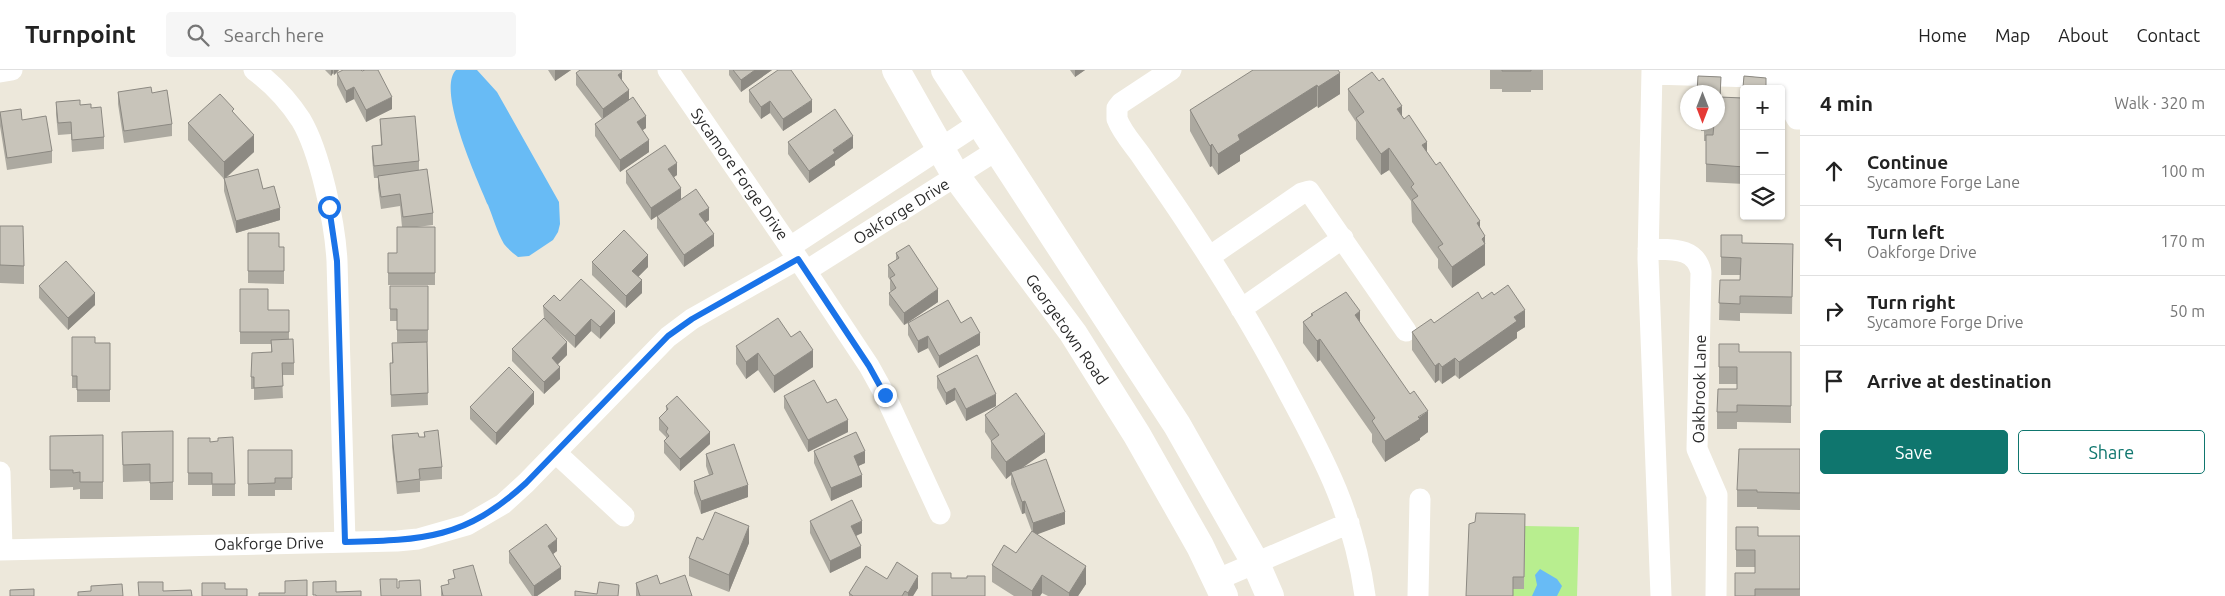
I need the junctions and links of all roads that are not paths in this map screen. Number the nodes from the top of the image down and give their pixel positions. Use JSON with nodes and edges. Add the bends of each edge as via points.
{"nodes":[{"id":1,"x":12,"y":70,"type":"edge"},
{"id":2,"x":254,"y":70,"type":"edge"},
{"id":3,"x":668,"y":70,"type":"edge"},
{"id":4,"x":896,"y":70,"type":"edge"},
{"id":5,"x":945,"y":70,"type":"edge"},
{"id":6,"x":1171,"y":70,"type":"edge"},
{"id":7,"x":0,"y":72,"type":"edge"},
{"id":8,"x":1652,"y":72,"type":"edge"},
{"id":9,"x":1793,"y":74,"type":"edge"},
{"id":10,"x":1800,"y":119,"type":"edge"},
{"id":11,"x":980,"y":123,"type":"junction"},
{"id":12,"x":941,"y":148,"type":"junction"},
{"id":13,"x":997,"y":150,"type":"junction"},
{"id":14,"x":956,"y":176,"type":"junction"},
{"id":15,"x":1343,"y":238,"type":"junction"},
{"id":16,"x":1648,"y":249,"type":"junction"},
{"id":17,"x":1209,"y":257,"type":"junction"},
{"id":18,"x":798,"y":259,"type":"junction"},
{"id":19,"x":1241,"y":309,"type":"junction"},
{"id":20,"x":1406,"y":332,"type":"dead end"},
{"id":21,"x":556,"y":453,"type":"junction"},
{"id":22,"x":0,"y":472,"type":"edge"},
{"id":23,"x":1420,"y":499,"type":"dead end"},
{"id":24,"x":940,"y":514,"type":"dead end"},
{"id":25,"x":624,"y":516,"type":"dead end"},
{"id":26,"x":1349,"y":523,"type":"junction"},
{"id":27,"x":345,"y":542,"type":"junction"},
{"id":28,"x":1,"y":550,"type":"edge"},
{"id":29,"x":1256,"y":564,"type":"junction"},
{"id":30,"x":1220,"y":588,"type":"edge"},
{"id":31,"x":1270,"y":596,"type":"edge"},
{"id":32,"x":1365,"y":596,"type":"edge"},
{"id":33,"x":1418,"y":596,"type":"edge"},
{"id":34,"x":1661,"y":596,"type":"edge"},
{"id":35,"x":1716,"y":596,"type":"edge"}],
"edges":[{"from":1,"to":7,"type":"street"},
{"from":2,"to":27,"type":"street","via":[[278,90],[302,122],[314,152],[331,215],[337,261]]},
{"from":3,"to":18,"type":"street","name":"Sycamore Forge Drive"},
{"from":4,"to":12,"type":"main road","name":"Georgetown Road"},
{"from":5,"to":11,"type":"main road"},
{"from":6,"to":17,"type":"street","via":[[1121,103],[1117,108],[1117,120]]},
{"from":8,"to":9,"type":"street"},
{"from":8,"to":16,"type":"street"},
{"from":9,"to":10,"type":"street","via":[[1793,112]]},
{"from":11,"to":12,"type":"street"},
{"from":11,"to":13,"type":"main road"},
{"from":12,"to":14,"type":"main road","name":"Georgetown Road"},
{"from":12,"to":18,"type":"street"},
{"from":13,"to":14,"type":"street","name":"Oakforge Drive"},
{"from":13,"to":29,"type":"main road","via":[[1177,425]]},
{"from":14,"to":18,"type":"street","name":"Oakforge Drive"},
{"from":14,"to":30,"type":"main road","name":"Georgetown Road","via":[[1073,333],[1137,435]]},
{"from":15,"to":17,"type":"street","via":[[1312,193],[1305,191]]},
{"from":15,"to":19,"type":"street"},
{"from":15,"to":20,"type":"street"},
{"from":16,"to":34,"type":"street"},
{"from":16,"to":35,"type":"street","name":"Oakbrook Lane","via":[[1685,251],[1695,258],[1701,272],[1698,449],[1717,495]]},
{"from":17,"to":19,"type":"street"},
{"from":18,"to":21,"type":"street","name":"Oakforge Drive","via":[[668,336]]},
{"from":18,"to":24,"type":"street","name":"Sycamore Forge Drive","via":[[876,377]]},
{"from":19,"to":26,"type":"street","via":[[1322,456]]},
{"from":21,"to":25,"type":"street"},
{"from":21,"to":27,"type":"street","name":"Oakforge Drive","via":[[511,498],[467,525],[418,539]]},
{"from":22,"to":28,"type":"street"},
{"from":23,"to":33,"type":"street"},
{"from":26,"to":29,"type":"street"},
{"from":26,"to":32,"type":"street"},
{"from":27,"to":28,"type":"street","name":"Oakforge Drive"},
{"from":29,"to":30,"type":"street"},
{"from":29,"to":31,"type":"main road"}]}
